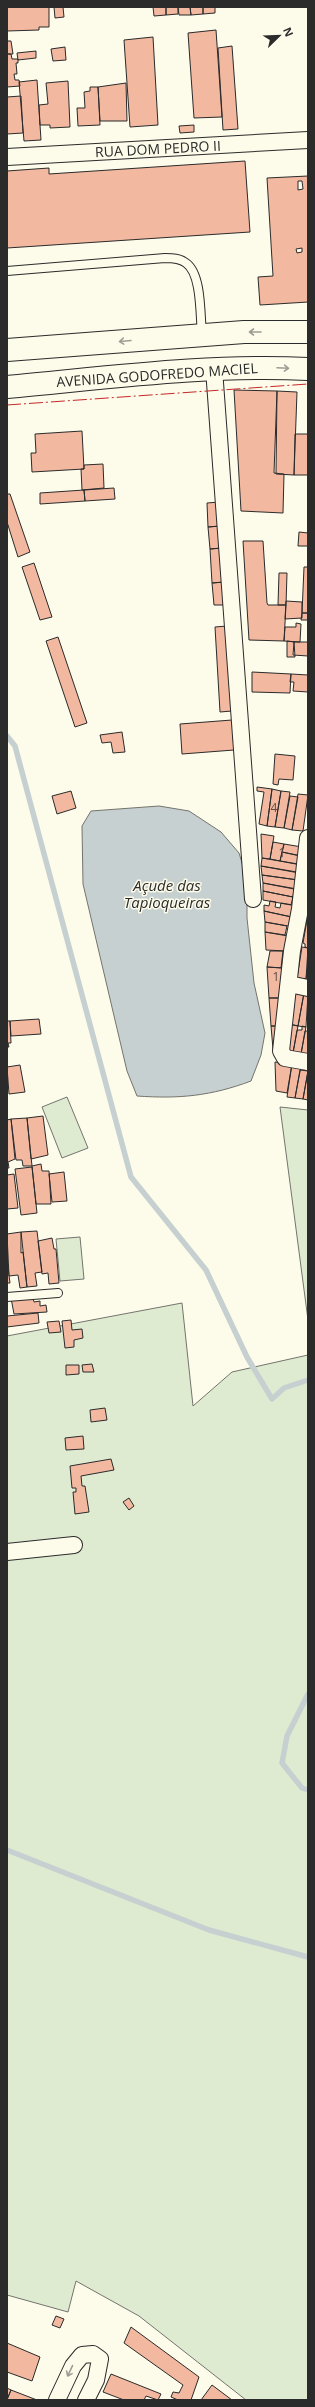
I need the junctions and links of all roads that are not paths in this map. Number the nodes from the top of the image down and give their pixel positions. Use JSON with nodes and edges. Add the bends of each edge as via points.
{"nodes":[{"id":1,"x":308,"y":140,"type":"edge"},
{"id":2,"x":7,"y":157,"type":"edge"},
{"id":3,"x":7,"y":271,"type":"edge"},
{"id":4,"x":308,"y":332,"type":"edge"},
{"id":5,"x":202,"y":335,"type":"junction"},
{"id":6,"x":7,"y":350,"type":"edge"},
{"id":7,"x":214,"y":369,"type":"junction"},
{"id":8,"x":308,"y":369,"type":"edge"},
{"id":9,"x":7,"y":387,"type":"edge"},
{"id":10,"x":308,"y":842,"type":"edge"},
{"id":11,"x":253,"y":899,"type":"dead end"},
{"id":12,"x":304,"y":910,"type":"edge"},
{"id":13,"x":289,"y":984,"type":"junction"},
{"id":14,"x":308,"y":988,"type":"edge"},
{"id":15,"x":308,"y":1062,"type":"edge"},
{"id":16,"x":58,"y":1293,"type":"dead end"},
{"id":17,"x":7,"y":1297,"type":"edge"},
{"id":18,"x":74,"y":1545,"type":"dead end"},
{"id":19,"x":7,"y":1552,"type":"edge"},
{"id":20,"x":57,"y":2400,"type":"edge"},
{"id":21,"x":86,"y":2400,"type":"edge"}],
"edges":[{"from":1,"to":2,"type":"street","name":"RUA DOM PEDRO II"},
{"from":3,"to":5,"type":"lane","via":[[176,258],[186,263],[194,273],[198,285]]},
{"from":4,"to":5,"type":"main road","one_way":true},
{"from":5,"to":6,"type":"main road","one_way":true},
{"from":7,"to":8,"type":"main road","name":"AVENIDA GODOFREDO MACIEL","one_way":true},
{"from":7,"to":9,"type":"main road","name":"AVENIDA GODOFREDO MACIEL"},
{"from":7,"to":11,"type":"street"},
{"from":10,"to":12,"type":"street"},
{"from":12,"to":13,"type":"street","via":[[292,951]]},
{"from":13,"to":14,"type":"street"},
{"from":13,"to":15,"type":"street","via":[[281,1051],[285,1058]]},
{"from":16,"to":17,"type":"lane"},
{"from":18,"to":19,"type":"street"},
{"from":21,"to":20,"type":"street","one_way":true,"via":[[96,2380],[100,2360],[93,2354],[82,2355],[73,2366]]}]}
